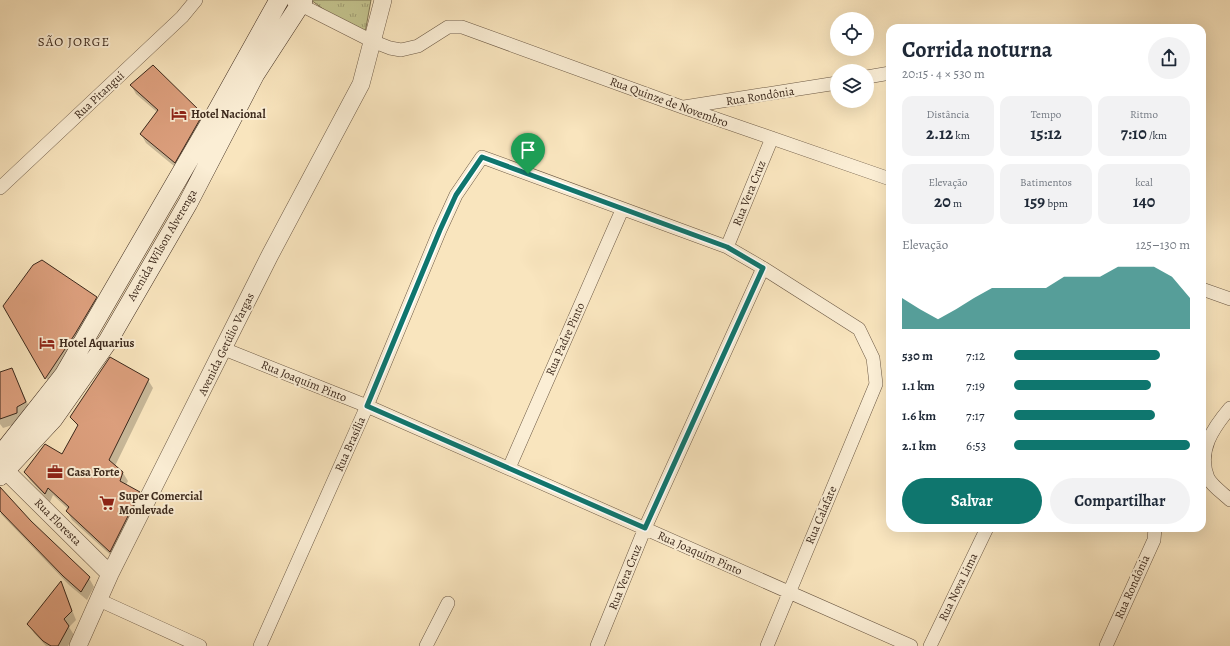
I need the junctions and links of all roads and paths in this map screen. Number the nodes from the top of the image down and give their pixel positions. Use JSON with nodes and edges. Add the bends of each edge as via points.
{"nodes":[{"id":1,"x":196,"y":0,"type":"edge"},
{"id":2,"x":279,"y":0,"type":"edge"},
{"id":3,"x":383,"y":0,"type":"edge"},
{"id":4,"x":299,"y":2,"type":"edge"},
{"id":5,"x":372,"y":41,"type":"junction"},
{"id":6,"x":886,"y":74,"type":"edge"},
{"id":7,"x":874,"y":76,"type":"edge"},
{"id":8,"x":830,"y":84,"type":"edge"},
{"id":9,"x":682,"y":107,"type":"junction"},
{"id":10,"x":772,"y":138,"type":"junction"},
{"id":11,"x":886,"y":178,"type":"edge"},
{"id":12,"x":0,"y":188,"type":"edge"},
{"id":13,"x":622,"y":210,"type":"junction"},
{"id":14,"x":727,"y":247,"type":"junction"},
{"id":15,"x":763,"y":268,"type":"junction"},
{"id":16,"x":1206,"y":290,"type":"edge"},
{"id":17,"x":1230,"y":299,"type":"edge"},
{"id":18,"x":224,"y":349,"type":"junction"},
{"id":19,"x":367,"y":406,"type":"junction"},
{"id":20,"x":1230,"y":408,"type":"edge"},
{"id":21,"x":1206,"y":447,"type":"edge"},
{"id":22,"x":509,"y":468,"type":"junction"},
{"id":23,"x":1206,"y":468,"type":"edge"},
{"id":24,"x":1,"y":469,"type":"edge"},
{"id":25,"x":1230,"y":500,"type":"edge"},
{"id":26,"x":645,"y":528,"type":"junction"},
{"id":27,"x":985,"y":532,"type":"edge"},
{"id":28,"x":1155,"y":532,"type":"edge"},
{"id":29,"x":110,"y":574,"type":"junction"},
{"id":30,"x":789,"y":593,"type":"junction"},
{"id":31,"x":99,"y":600,"type":"junction"},
{"id":32,"x":448,"y":603,"type":"dead end"},
{"id":33,"x":78,"y":646,"type":"edge"},
{"id":34,"x":200,"y":646,"type":"edge"},
{"id":35,"x":260,"y":646,"type":"edge"},
{"id":36,"x":426,"y":646,"type":"edge"},
{"id":37,"x":597,"y":646,"type":"edge"},
{"id":38,"x":767,"y":646,"type":"edge"},
{"id":39,"x":911,"y":646,"type":"edge"},
{"id":40,"x":930,"y":646,"type":"edge"},
{"id":41,"x":1106,"y":646,"type":"edge"}],
"edges":[{"from":1,"to":12,"type":"street","name":"Rua Pitangui","via":[[182,17]]},
{"from":2,"to":24,"type":"main road","name":"Avenida Wilson Alverenga","via":[[64,375]]},
{"from":3,"to":5,"type":"street","name":"Avenida Getúlio Vargas"},
{"from":4,"to":5,"type":"street"},
{"from":4,"to":24,"type":"main road","name":"Avenida Wilson Alverenga","via":[[255,74],[188,203],[108,341],[54,419]]},
{"from":5,"to":9,"type":"street","name":"Rua Quinze de Novembro","via":[[401,50],[418,46],[448,27],[462,27]]},
{"from":5,"to":18,"type":"street","name":"Avenida Getúlio Vargas","via":[[361,84],[270,254]]},
{"from":6,"to":7,"type":"street"},
{"from":8,"to":9,"type":"street","name":"Rua Rondônia"},
{"from":9,"to":10,"type":"street","name":"Rua Quinze de Novembro"},
{"from":10,"to":11,"type":"street","name":"Rua Quinze de Novembro"},
{"from":10,"to":14,"type":"street","name":"Rua Vera Cruz"},
{"from":13,"to":14,"type":"street"},
{"from":13,"to":19,"type":"street","name":"Rua Brasília","via":[[482,157],[456,195],[446,216]]},
{"from":13,"to":22,"type":"street","name":"Rua Padre Pinto"},
{"from":14,"to":15,"type":"street"},
{"from":15,"to":26,"type":"street","name":"Rua Vera Cruz"},
{"from":15,"to":30,"type":"street","name":"Rua Calafate","via":[[859,329],[873,358],[876,384]]},
{"from":16,"to":17,"type":"street"},
{"from":18,"to":19,"type":"street","name":"Rua Joaquim Pinto"},
{"from":18,"to":29,"type":"street","name":"Avenida Getúlio Vargas"},
{"from":19,"to":22,"type":"street","name":"Rua Joaquim Pinto"},
{"from":19,"to":35,"type":"street","name":"Rua Brasília"},
{"from":20,"to":21,"type":"street","via":[[1207,440]]},
{"from":22,"to":26,"type":"street","name":"Rua Joaquim Pinto"},
{"from":23,"to":25,"type":"street","via":[[1209,479]]},
{"from":24,"to":29,"type":"street","name":"Rua Floresta"},
{"from":26,"to":30,"type":"street","name":"Rua Joaquim Pinto"},
{"from":26,"to":37,"type":"street","name":"Rua Vera Cruz"},
{"from":27,"to":40,"type":"street","name":"Rua Nova Lima"},
{"from":28,"to":41,"type":"street","name":"Rua Rondônia","via":[[1154,540]]},
{"from":29,"to":31,"type":"street","name":"Avenida Getúlio Vargas"},
{"from":30,"to":38,"type":"street","name":"Rua Calafate"},
{"from":30,"to":39,"type":"street","name":"Rua Joaquim Pinto"},
{"from":31,"to":33,"type":"street","name":"Avenida Getúlio Vargas"},
{"from":31,"to":34,"type":"street"},
{"from":32,"to":36,"type":"street"}]}
